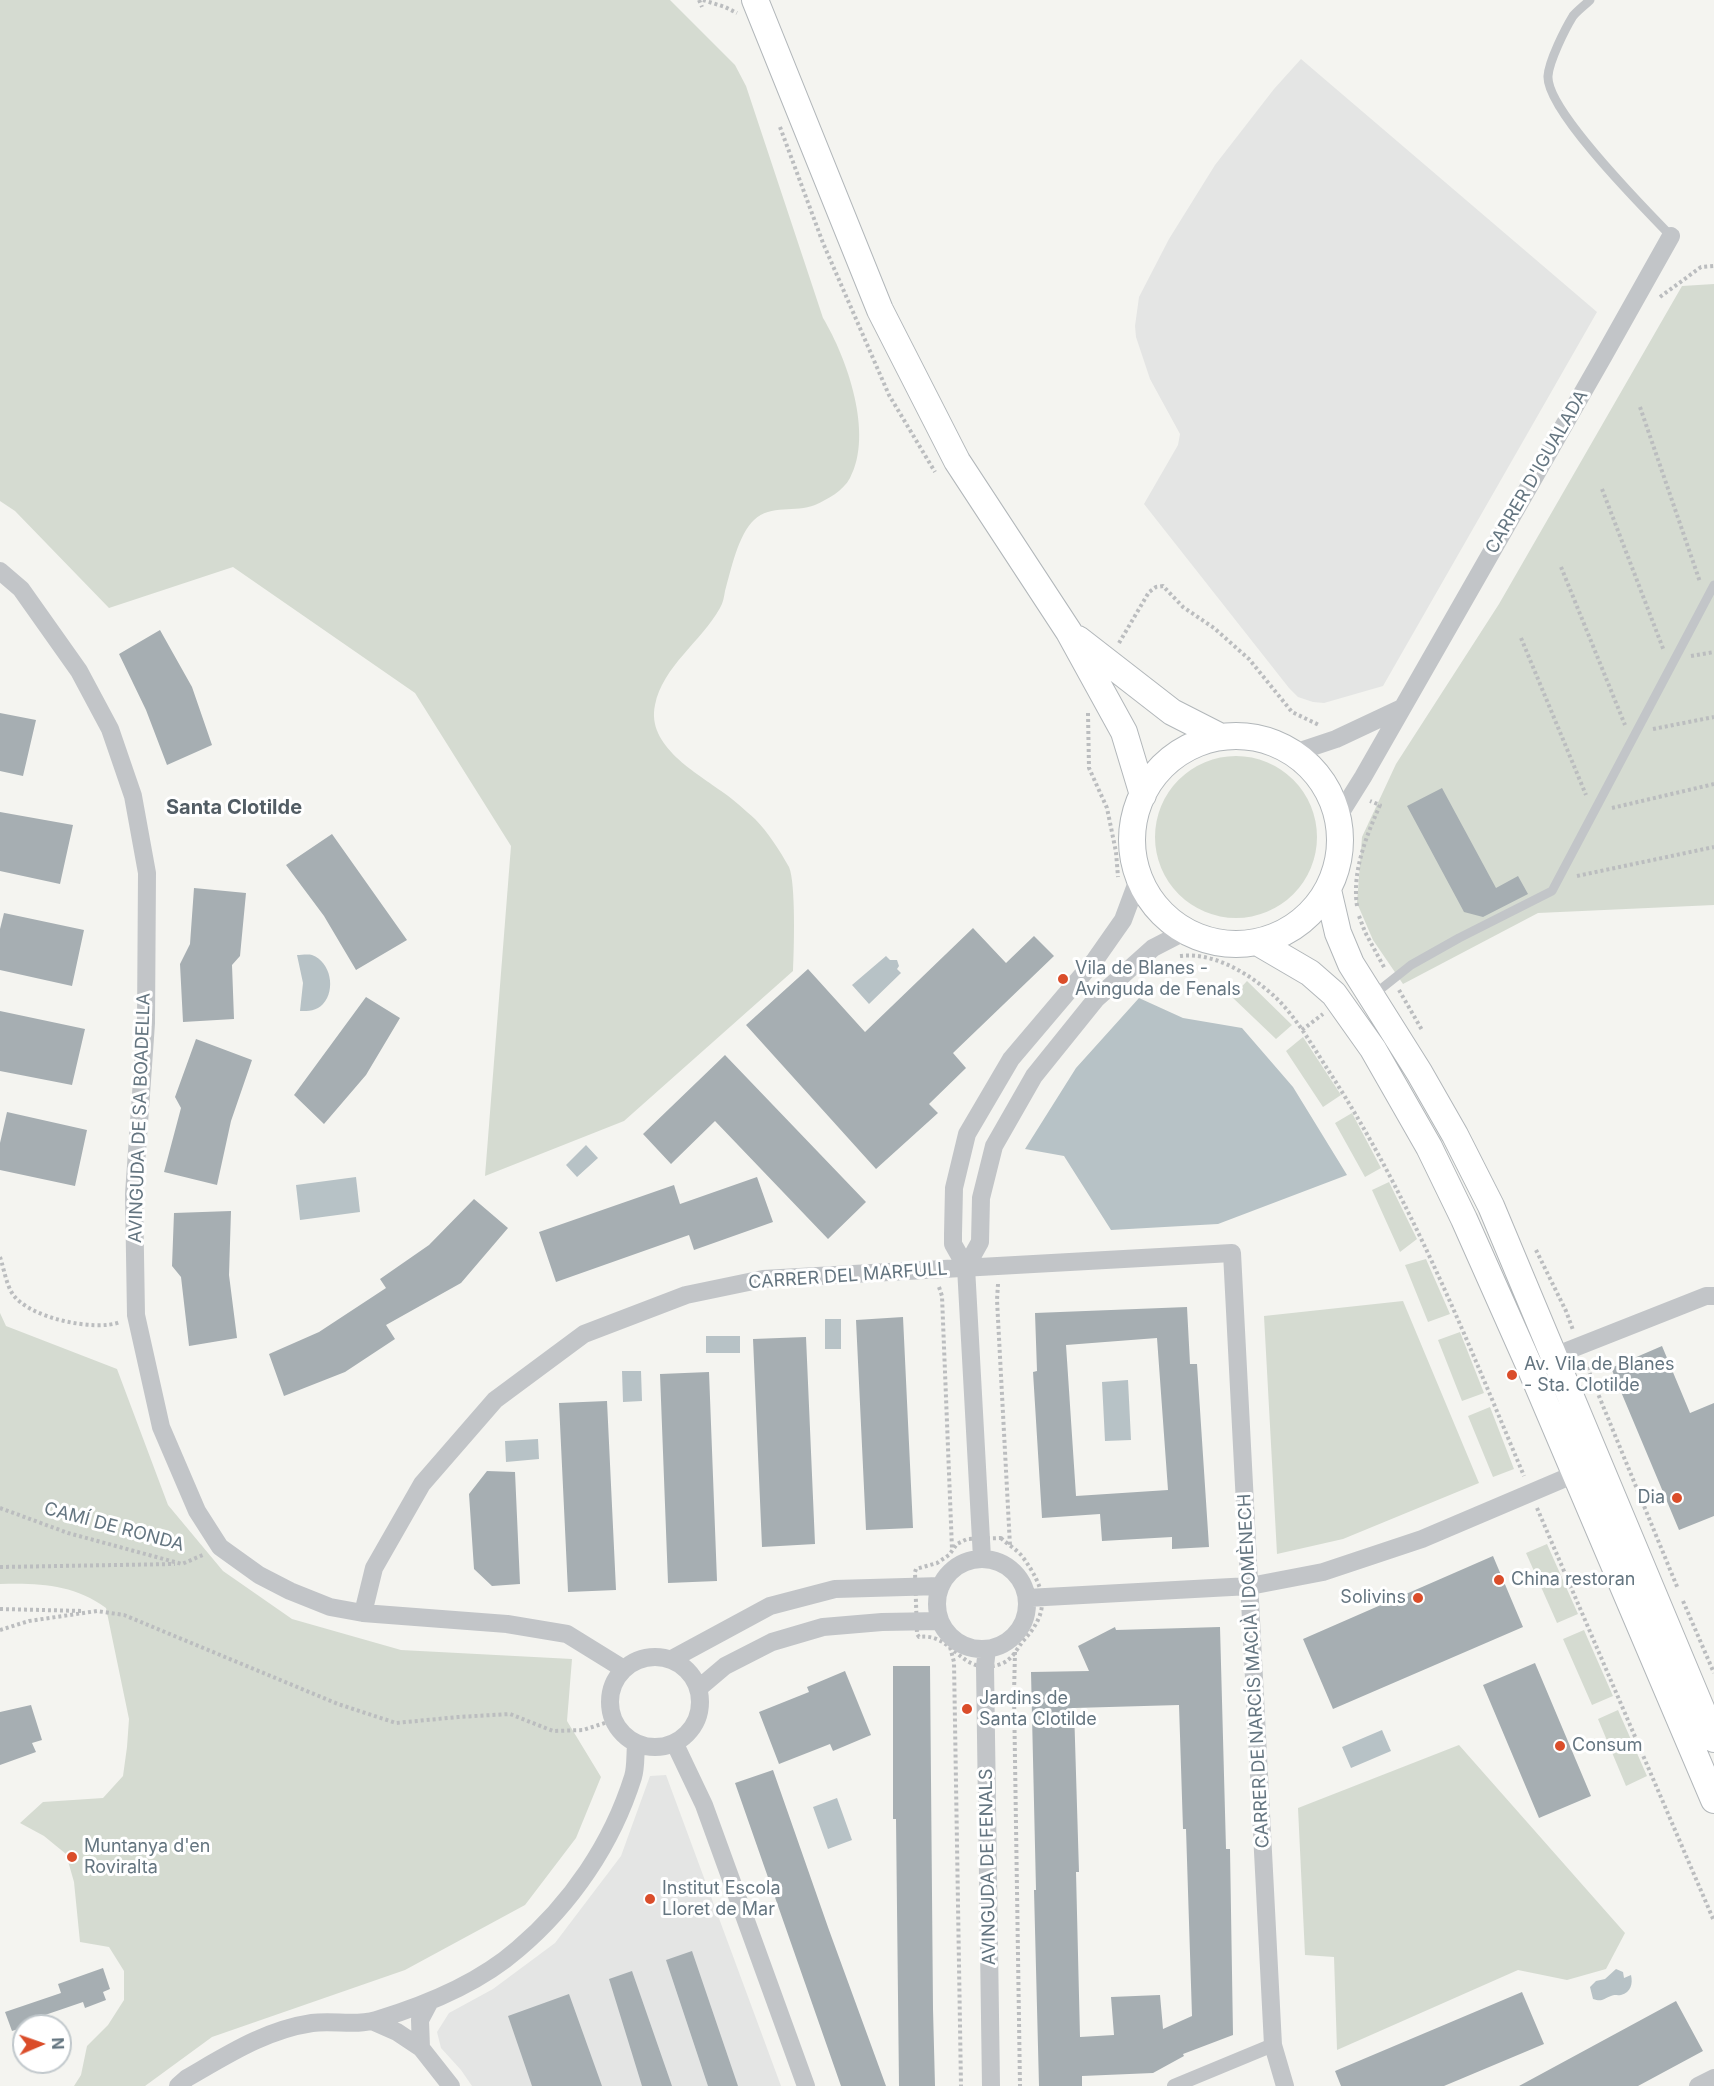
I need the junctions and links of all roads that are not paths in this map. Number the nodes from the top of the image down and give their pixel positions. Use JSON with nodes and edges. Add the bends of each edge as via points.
{"nodes":[{"id":1,"x":755,"y":0,"type":"edge"},
{"id":2,"x":1590,"y":0,"type":"edge"},
{"id":3,"x":1671,"y":236,"type":"joint"},
{"id":4,"x":0,"y":570,"type":"edge"},
{"id":5,"x":1714,"y":585,"type":"edge"},
{"id":6,"x":1714,"y":607,"type":"edge"},
{"id":7,"x":1701,"y":610,"type":"junction"},
{"id":8,"x":1069,"y":632,"type":"junction"},
{"id":9,"x":1402,"y":708,"type":"junction"},
{"id":10,"x":1221,"y":737,"type":"junction"},
{"id":11,"x":1294,"y":753,"type":"junction"},
{"id":12,"x":1143,"y":795,"type":"junction"},
{"id":13,"x":1338,"y":817,"type":"junction"},
{"id":14,"x":1129,"y":879,"type":"junction"},
{"id":15,"x":1328,"y":890,"type":"junction"},
{"id":16,"x":1186,"y":931,"type":"junction"},
{"id":17,"x":1257,"y":942,"type":"junction"},
{"id":18,"x":1372,"y":997,"type":"junction"},
{"id":19,"x":1232,"y":1253,"type":"joint"},
{"id":20,"x":966,"y":1267,"type":"junction"},
{"id":21,"x":1714,"y":1296,"type":"edge"},
{"id":22,"x":1554,"y":1356,"type":"junction"},
{"id":23,"x":1575,"y":1474,"type":"junction"},
{"id":24,"x":982,"y":1558,"type":"junction"},
{"id":25,"x":940,"y":1586,"type":"junction"},
{"id":26,"x":1250,"y":1586,"type":"junction"},
{"id":27,"x":1034,"y":1598,"type":"junction"},
{"id":28,"x":363,"y":1613,"type":"junction"},
{"id":29,"x":940,"y":1621,"type":"junction"},
{"id":30,"x":986,"y":1658,"type":"junction"},
{"id":31,"x":672,"y":1659,"type":"junction"},
{"id":32,"x":622,"y":1668,"type":"junction"},
{"id":33,"x":699,"y":1688,"type":"junction"},
{"id":34,"x":1714,"y":1739,"type":"edge"},
{"id":35,"x":675,"y":1744,"type":"junction"},
{"id":36,"x":636,"y":1745,"type":"junction"},
{"id":37,"x":1714,"y":1800,"type":"edge"},
{"id":38,"x":429,"y":2003,"type":"junction"},
{"id":39,"x":372,"y":2021,"type":"junction"},
{"id":40,"x":1273,"y":2046,"type":"junction"},
{"id":41,"x":421,"y":2048,"type":"junction"},
{"id":42,"x":1714,"y":2078,"type":"edge"},
{"id":43,"x":178,"y":2086,"type":"edge"},
{"id":44,"x":451,"y":2086,"type":"edge"},
{"id":45,"x":806,"y":2086,"type":"edge"},
{"id":46,"x":991,"y":2086,"type":"edge"},
{"id":47,"x":1174,"y":2086,"type":"edge"},
{"id":48,"x":1285,"y":2086,"type":"edge"},
{"id":49,"x":1698,"y":2086,"type":"edge"}],
"edges":[{"from":1,"to":8,"type":"main road","via":[[880,310],[957,461]]},
{"from":2,"to":3,"type":"lane","via":[[1574,16],[1554,55],[1548,77],[1556,104],[1620,184]]},
{"from":3,"to":9,"type":"street","name":"CARRER D'IGUALADA"},
{"from":4,"to":28,"type":"street","name":"AVINGUDA DE SA BOADELLA","via":[[21,590],[79,671],[110,729],[133,796],[147,873],[146,1023],[134,1194],[136,1315],[161,1427],[197,1511],[220,1547],[290,1591],[330,1607]]},
{"from":5,"to":7,"type":"lane"},
{"from":6,"to":7,"type":"lane"},
{"from":7,"to":18,"type":"lane","via":[[1552,891],[1411,965]]},
{"from":8,"to":10,"type":"main road","via":[[1172,712]]},
{"from":8,"to":12,"type":"main road","via":[[1124,732]]},
{"from":9,"to":11,"type":"street","via":[[1336,739]]},
{"from":9,"to":13,"type":"street","name":"CARRER D'IGUALADA"},
{"from":10,"to":11,"type":"main road","via":[[1255,737]]},
{"from":10,"to":12,"type":"main road","via":[[1174,756],[1153,777]]},
{"from":11,"to":13,"type":"main road","via":[[1319,777]]},
{"from":12,"to":14,"type":"main road","via":[[1135,816],[1135,863]]},
{"from":13,"to":15,"type":"main road","via":[[1339,859]]},
{"from":14,"to":16,"type":"main road"},
{"from":14,"to":20,"type":"street","via":[[1123,920],[1095,960],[1011,1059],[968,1134],[954,1188],[953,1234],[953,1244]]},
{"from":15,"to":17,"type":"main road","via":[[1294,927]]},
{"from":15,"to":18,"type":"main road","via":[[1338,933],[1351,964]]},
{"from":16,"to":17,"type":"main road","via":[[1216,942]]},
{"from":16,"to":20,"type":"street","via":[[1153,948],[1096,999],[1034,1076],[994,1146],[981,1198],[980,1242]]},
{"from":17,"to":23,"type":"main road","via":[[1324,984],[1373,1049],[1464,1219]]},
{"from":18,"to":22,"type":"main road","via":[[1455,1135],[1491,1206]]},
{"from":19,"to":20,"type":"street","name":"CARRER DEL MARFULL"},
{"from":19,"to":26,"type":"street","name":"CARRER DE NARCÍS MACIÀ I DOMÈNECH"},
{"from":20,"to":24,"type":"street"},
{"from":20,"to":28,"type":"street","name":"CARRER DEL MARFULL","via":[[763,1279],[686,1294],[584,1334],[495,1400],[422,1484],[374,1568]]},
{"from":21,"to":22,"type":"street"},
{"from":22,"to":34,"type":"main road"},
{"from":23,"to":26,"type":"street","via":[[1422,1539],[1334,1569]]},
{"from":23,"to":37,"type":"main road"},
{"from":24,"to":25,"type":"street","via":[[957,1566]]},
{"from":24,"to":27,"type":"street","via":[[1001,1563],[1017,1574]]},
{"from":25,"to":29,"type":"street"},
{"from":25,"to":31,"type":"street","via":[[835,1589],[770,1606]]},
{"from":26,"to":27,"type":"street"},
{"from":26,"to":40,"type":"street","name":"CARRER DE NARCÍS MACIÀ I DOMÈNECH"},
{"from":27,"to":30,"type":"street","via":[[1022,1626]]},
{"from":28,"to":32,"type":"street","name":"AVINGUDA DE SA BOADELLA","via":[[507,1624],[567,1634]]},
{"from":29,"to":30,"type":"street","via":[[959,1643]]},
{"from":29,"to":33,"type":"street","via":[[823,1627],[772,1642],[725,1666]]},
{"from":30,"to":46,"type":"street","name":"AVINGUDA DE FENALS"},
{"from":31,"to":32,"type":"street","via":[[644,1657]]},
{"from":31,"to":33,"type":"street","via":[[688,1671]]},
{"from":32,"to":36,"type":"street","via":[[609,1694],[611,1721]]},
{"from":33,"to":35,"type":"street","via":[[701,1706],[692,1730]]},
{"from":35,"to":36,"type":"street","via":[[653,1749]]},
{"from":35,"to":45,"type":"street","via":[[704,1805]]},
{"from":36,"to":38,"type":"street","via":[[633,1776],[611,1831],[589,1870],[560,1908],[517,1950]]},
{"from":38,"to":39,"type":"street"},
{"from":38,"to":41,"type":"street","via":[[420,2020]]},
{"from":39,"to":41,"type":"street"},
{"from":39,"to":43,"type":"street","via":[[312,2024],[258,2038]]},
{"from":40,"to":47,"type":"street"},
{"from":40,"to":48,"type":"street","name":"CARRER DE NARCÍS MACIÀ I DOMÈNECH"},
{"from":41,"to":44,"type":"street"},
{"from":42,"to":49,"type":"street"}]}
